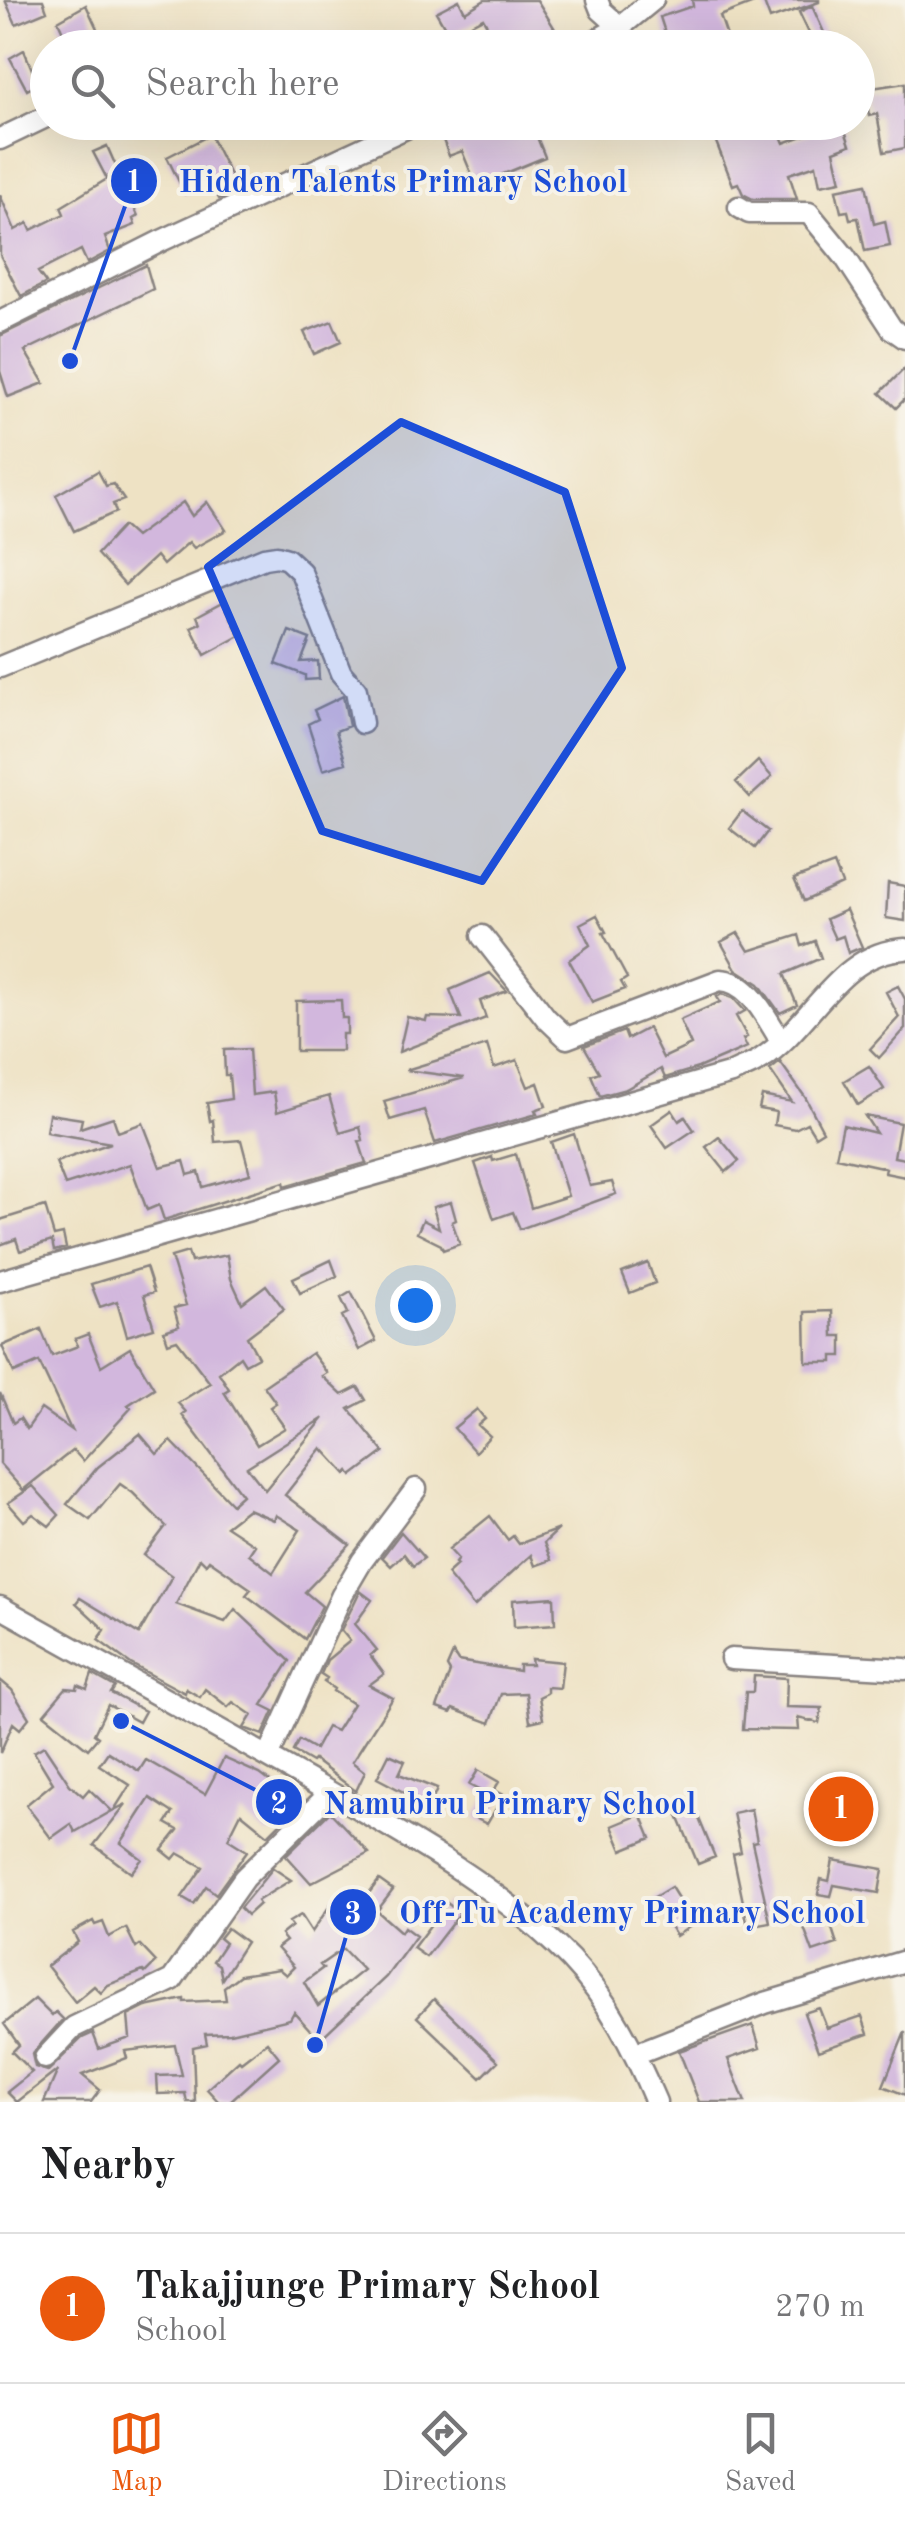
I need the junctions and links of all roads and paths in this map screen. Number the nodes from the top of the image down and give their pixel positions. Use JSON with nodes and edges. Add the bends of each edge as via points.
{"nodes":[{"id":1,"x":596,"y":0,"type":"edge"},
{"id":2,"x":652,"y":0,"type":"edge"},
{"id":3,"x":620,"y":27,"type":"junction"},
{"id":4,"x":615,"y":30,"type":"edge"},
{"id":5,"x":30,"y":125,"type":"edge"},
{"id":6,"x":0,"y":139,"type":"edge"},
{"id":7,"x":380,"y":140,"type":"edge"},
{"id":8,"x":740,"y":207,"type":"dead end"},
{"id":9,"x":0,"y":322,"type":"edge"},
{"id":10,"x":905,"y":338,"type":"edge"},
{"id":11,"x":0,"y":667,"type":"edge"},
{"id":12,"x":362,"y":724,"type":"dead end"},
{"id":13,"x":482,"y":936,"type":"dead end"},
{"id":14,"x":905,"y":949,"type":"edge"},
{"id":15,"x":781,"y":1041,"type":"junction"},
{"id":16,"x":0,"y":1282,"type":"edge"},
{"id":17,"x":416,"y":1490,"type":"dead end"},
{"id":18,"x":0,"y":1607,"type":"edge"},
{"id":19,"x":732,"y":1658,"type":"dead end"},
{"id":20,"x":905,"y":1668,"type":"edge"},
{"id":21,"x":268,"y":1756,"type":"junction"},
{"id":22,"x":330,"y":1792,"type":"junction"},
{"id":23,"x":905,"y":1961,"type":"edge"},
{"id":24,"x":635,"y":2054,"type":"junction"},
{"id":25,"x":45,"y":2058,"type":"dead end"},
{"id":26,"x":656,"y":2102,"type":"edge"}],
"edges":[{"from":1,"to":3,"type":"street"},
{"from":2,"to":3,"type":"street"},
{"from":3,"to":4,"type":"street"},
{"from":5,"to":6,"type":"street"},
{"from":7,"to":9,"type":"street"},
{"from":8,"to":10,"type":"street","via":[[749,213],[809,213]]},
{"from":11,"to":12,"type":"street","via":[[277,556],[301,572],[342,673],[356,690]]},
{"from":13,"to":15,"type":"street","via":[[567,1038],[732,980]]},
{"from":14,"to":15,"type":"street","via":[[888,950],[849,970]]},
{"from":15,"to":16,"type":"street","via":[[762,1059],[732,1072]]},
{"from":17,"to":21,"type":"street","via":[[342,1596]]},
{"from":18,"to":21,"type":"street"},
{"from":19,"to":20,"type":"street"},
{"from":21,"to":22,"type":"street"},
{"from":22,"to":24,"type":"street","via":[[521,1914],[571,1960]]},
{"from":22,"to":25,"type":"street","via":[[244,1878],[172,1980],[74,2027]]},
{"from":23,"to":24,"type":"street","via":[[765,2002]]},
{"from":24,"to":26,"type":"street"}]}
